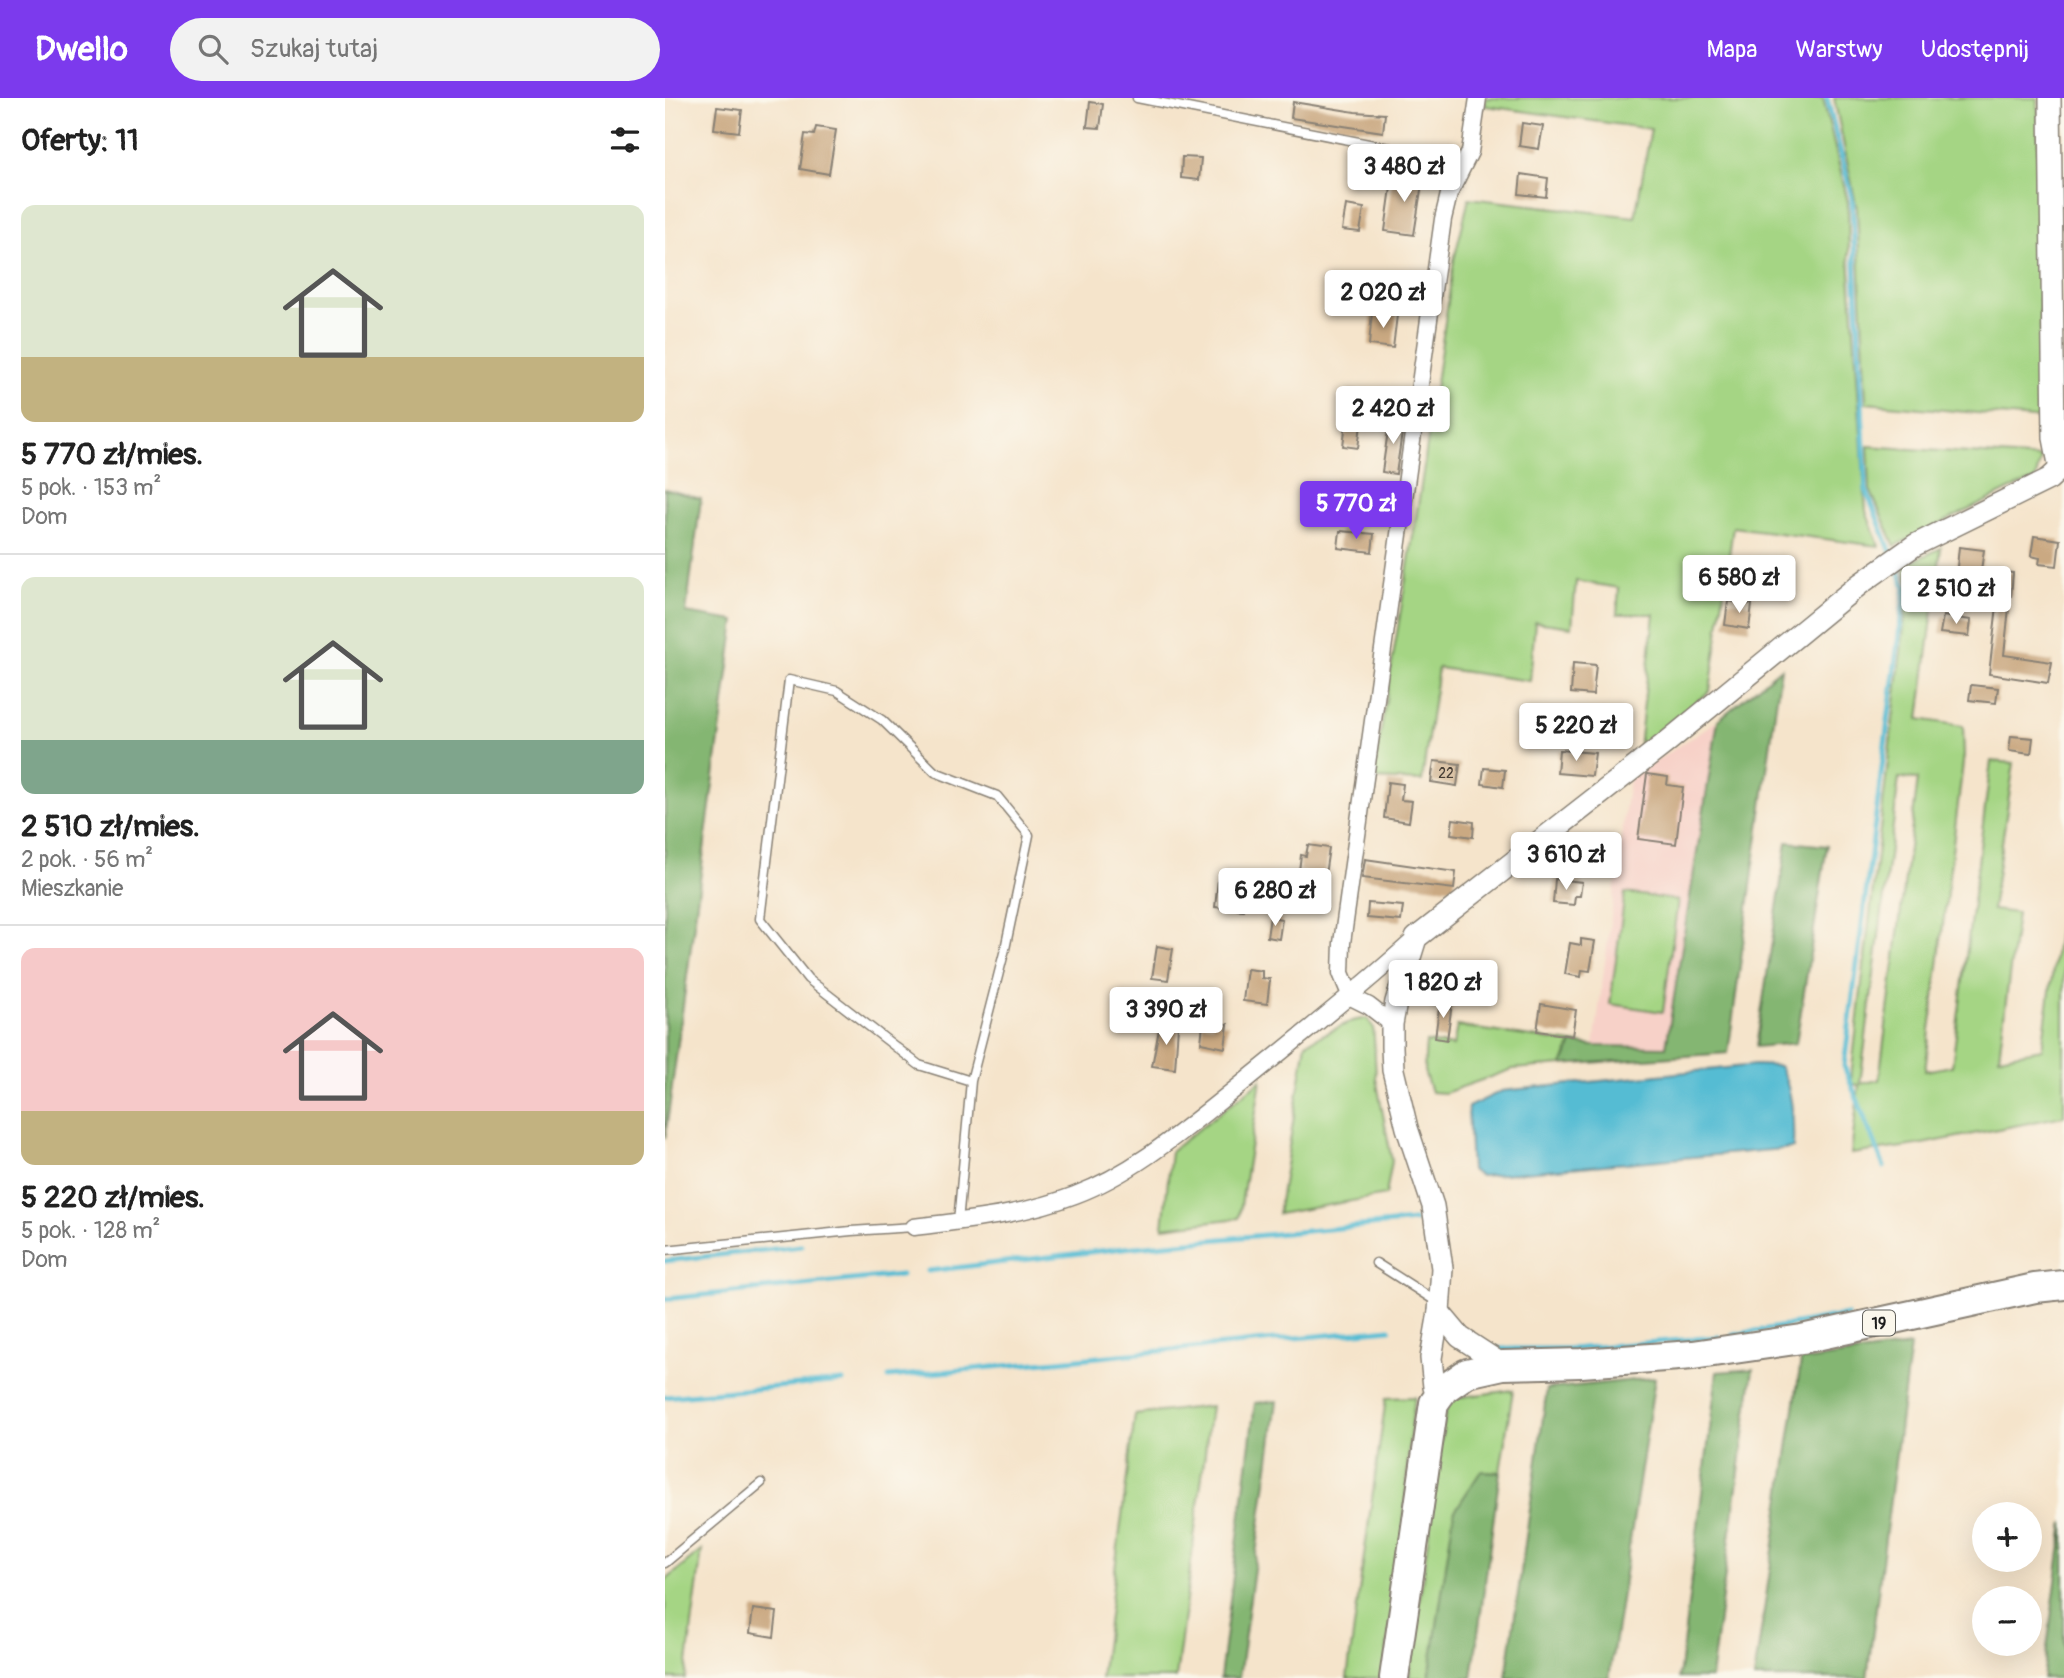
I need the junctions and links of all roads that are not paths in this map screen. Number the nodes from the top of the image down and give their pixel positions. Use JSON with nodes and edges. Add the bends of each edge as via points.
{"nodes":[{"id":1,"x":1137,"y":98,"type":"edge"},
{"id":2,"x":1478,"y":98,"type":"edge"},
{"id":3,"x":2050,"y":98,"type":"edge"},
{"id":4,"x":1465,"y":163,"type":"junction"},
{"id":5,"x":2062,"y":470,"type":"edge"},
{"id":6,"x":1416,"y":938,"type":"junction"},
{"id":7,"x":1351,"y":996,"type":"junction"},
{"id":8,"x":1392,"y":1024,"type":"junction"},
{"id":9,"x":971,"y":1081,"type":"junction"},
{"id":10,"x":958,"y":1222,"type":"junction"},
{"id":11,"x":914,"y":1227,"type":"joint"},
{"id":12,"x":665,"y":1250,"type":"edge"},
{"id":13,"x":1376,"y":1263,"type":"dead end"},
{"id":14,"x":2064,"y":1285,"type":"edge"},
{"id":15,"x":1439,"y":1308,"type":"junction"},
{"id":16,"x":1503,"y":1365,"type":"junction"},
{"id":17,"x":1437,"y":1395,"type":"junction"},
{"id":18,"x":761,"y":1483,"type":"dead end"},
{"id":19,"x":665,"y":1563,"type":"edge"},
{"id":20,"x":1394,"y":1678,"type":"edge"}],
"edges":[{"from":1,"to":4,"type":"lane"},
{"from":2,"to":4,"type":"street"},
{"from":3,"to":5,"type":"street","via":[[2055,439]]},
{"from":4,"to":7,"type":"street","via":[[1449,194],[1443,219],[1342,943],[1341,973]]},
{"from":5,"to":6,"type":"street","via":[[1915,545],[1860,584]]},
{"from":6,"to":7,"type":"street"},
{"from":6,"to":8,"type":"street"},
{"from":7,"to":8,"type":"street"},
{"from":7,"to":10,"type":"street","via":[[1175,1137],[1111,1178],[1029,1210]]},
{"from":8,"to":15,"type":"street","via":[[1398,1094],[1435,1219],[1442,1268]]},
{"from":9,"to":9,"type":"lane","via":[[1005,950],[1028,835],[997,796],[935,772],[881,720],[848,698],[789,680],[760,919],[808,979],[919,1065]]},
{"from":9,"to":10,"type":"lane"},
{"from":10,"to":11,"type":"street"},
{"from":11,"to":12,"type":"lane"},
{"from":13,"to":15,"type":"lane"},
{"from":14,"to":16,"type":"highway","number":"19","via":[[1802,1339],[1693,1355]]},
{"from":15,"to":16,"type":"street","via":[[1460,1337]]},
{"from":15,"to":17,"type":"street","via":[[1431,1358]]},
{"from":16,"to":17,"type":"highway","number":"19","via":[[1467,1373]]},
{"from":17,"to":20,"type":"highway"},
{"from":18,"to":19,"type":"lane"}]}
